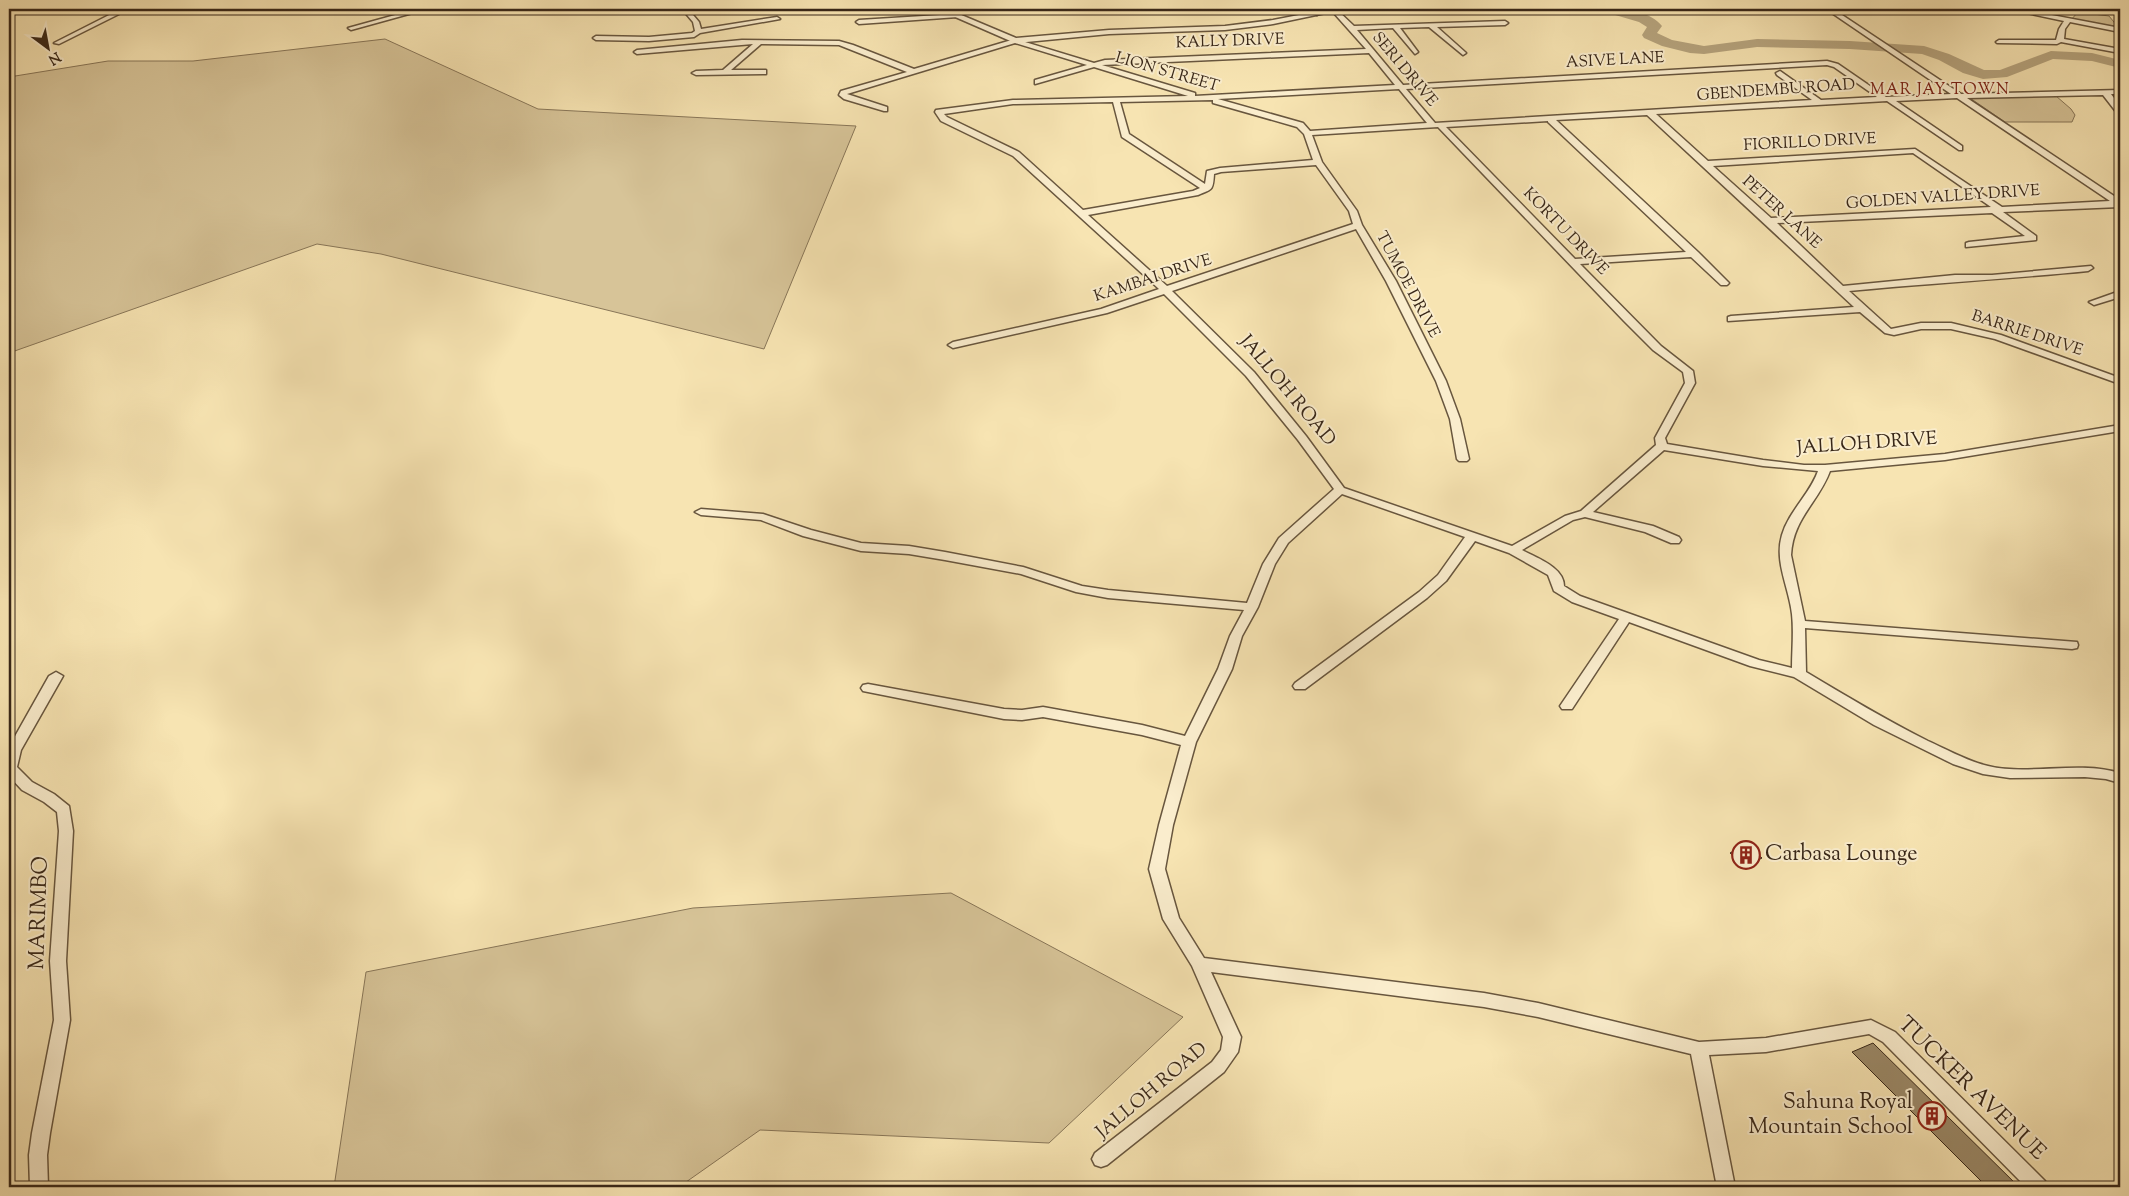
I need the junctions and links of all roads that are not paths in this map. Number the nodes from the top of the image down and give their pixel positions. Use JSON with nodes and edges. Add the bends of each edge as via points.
{"nodes":[{"id":1,"x":126,"y":9,"type":"edge"},
{"id":2,"x":424,"y":9,"type":"edge"},
{"id":3,"x":685,"y":9,"type":"edge"},
{"id":4,"x":942,"y":9,"type":"edge"},
{"id":5,"x":1306,"y":9,"type":"edge"},
{"id":6,"x":1337,"y":9,"type":"edge"},
{"id":7,"x":1829,"y":9,"type":"edge"},
{"id":8,"x":2012,"y":9,"type":"edge"},
{"id":9,"x":1317,"y":13,"type":"junction"},
{"id":10,"x":956,"y":16,"type":"junction"},
{"id":11,"x":777,"y":19,"type":"dead end"},
{"id":12,"x":2068,"y":21,"type":"junction"},
{"id":13,"x":859,"y":22,"type":"dead end"},
{"id":14,"x":1505,"y":23,"type":"dead end"},
{"id":15,"x":1431,"y":25,"type":"junction"},
{"id":16,"x":1395,"y":26,"type":"junction"},
{"id":17,"x":352,"y":28,"type":"dead end"},
{"id":18,"x":1352,"y":28,"type":"junction"},
{"id":19,"x":2120,"y":30,"type":"edge"},
{"id":20,"x":698,"y":31,"type":"junction"},
{"id":21,"x":596,"y":38,"type":"dead end"},
{"id":22,"x":2060,"y":40,"type":"junction"},
{"id":23,"x":1015,"y":41,"type":"junction"},
{"id":24,"x":759,"y":42,"type":"junction"},
{"id":25,"x":1999,"y":42,"type":"dead end"},
{"id":26,"x":57,"y":43,"type":"dead end"},
{"id":27,"x":1369,"y":51,"type":"junction"},
{"id":28,"x":2120,"y":51,"type":"edge"},
{"id":29,"x":637,"y":52,"type":"dead end"},
{"id":30,"x":1414,"y":52,"type":"dead end"},
{"id":31,"x":1463,"y":53,"type":"dead end"},
{"id":32,"x":1091,"y":65,"type":"junction"},
{"id":33,"x":726,"y":71,"type":"junction"},
{"id":34,"x":912,"y":71,"type":"junction"},
{"id":35,"x":696,"y":72,"type":"dead end"},
{"id":36,"x":763,"y":72,"type":"dead end"},
{"id":37,"x":1780,"y":73,"type":"dead end"},
{"id":38,"x":1038,"y":82,"type":"dead end"},
{"id":39,"x":1400,"y":87,"type":"junction"},
{"id":40,"x":2105,"y":92,"type":"junction"},
{"id":41,"x":2120,"y":92,"type":"edge"},
{"id":42,"x":1960,"y":96,"type":"junction"},
{"id":43,"x":1204,"y":98,"type":"junction"},
{"id":44,"x":1887,"y":99,"type":"junction"},
{"id":45,"x":1116,"y":101,"type":"junction"},
{"id":46,"x":1819,"y":102,"type":"junction"},
{"id":47,"x":884,"y":109,"type":"dead end"},
{"id":48,"x":2120,"y":111,"type":"edge"},
{"id":49,"x":1650,"y":113,"type":"junction"},
{"id":50,"x":1551,"y":120,"type":"junction"},
{"id":51,"x":1437,"y":126,"type":"junction"},
{"id":52,"x":1308,"y":133,"type":"junction"},
{"id":53,"x":1959,"y":148,"type":"dead end"},
{"id":54,"x":1318,"y":162,"type":"junction"},
{"id":55,"x":1706,"y":164,"type":"junction"},
{"id":56,"x":1207,"y":189,"type":"junction"},
{"id":57,"x":2119,"y":204,"type":"edge"},
{"id":58,"x":1996,"y":209,"type":"junction"},
{"id":59,"x":1082,"y":213,"type":"junction"},
{"id":60,"x":1769,"y":220,"type":"junction"},
{"id":61,"x":1358,"y":225,"type":"junction"},
{"id":62,"x":1969,"y":245,"type":"dead end"},
{"id":63,"x":1695,"y":254,"type":"junction"},
{"id":64,"x":1572,"y":262,"type":"junction"},
{"id":65,"x":2088,"y":268,"type":"dead end"},
{"id":66,"x":1724,"y":283,"type":"dead end"},
{"id":67,"x":1842,"y":289,"type":"junction"},
{"id":68,"x":1167,"y":291,"type":"junction"},
{"id":69,"x":2120,"y":294,"type":"edge"},
{"id":70,"x":2094,"y":302,"type":"dead end"},
{"id":71,"x":1863,"y":309,"type":"junction"},
{"id":72,"x":1731,"y":319,"type":"dead end"},
{"id":73,"x":1894,"y":332,"type":"joint"},
{"id":74,"x":953,"y":345,"type":"dead end"},
{"id":75,"x":2120,"y":380,"type":"edge"},
{"id":76,"x":2120,"y":428,"type":"edge"},
{"id":77,"x":1662,"y":446,"type":"junction"},
{"id":78,"x":1463,"y":460,"type":"dead end"},
{"id":79,"x":1825,"y":468,"type":"junction"},
{"id":80,"x":1340,"y":490,"type":"junction"},
{"id":81,"x":701,"y":512,"type":"dead end"},
{"id":82,"x":1585,"y":513,"type":"junction"},
{"id":83,"x":1474,"y":535,"type":"junction"},
{"id":84,"x":1675,"y":540,"type":"dead end"},
{"id":85,"x":1513,"y":550,"type":"junction"},
{"id":86,"x":1252,"y":607,"type":"junction"},
{"id":87,"x":1627,"y":616,"type":"junction"},
{"id":88,"x":1798,"y":624,"type":"junction"},
{"id":89,"x":2072,"y":645,"type":"dead end"},
{"id":90,"x":1799,"y":674,"type":"junction"},
{"id":91,"x":56,"y":676,"type":"dead end"},
{"id":92,"x":1300,"y":686,"type":"dead end"},
{"id":93,"x":868,"y":688,"type":"dead end"},
{"id":94,"x":1567,"y":706,"type":"dead end"},
{"id":95,"x":1189,"y":742,"type":"junction"},
{"id":96,"x":2120,"y":778,"type":"edge"},
{"id":97,"x":1199,"y":964,"type":"junction"},
{"id":98,"x":1699,"y":1050,"type":"junction"},
{"id":99,"x":1102,"y":1159,"type":"dead end"},
{"id":100,"x":39,"y":1187,"type":"edge"},
{"id":101,"x":1726,"y":1187,"type":"edge"},
{"id":102,"x":2038,"y":1187,"type":"edge"}],
"edges":[{"from":1,"to":26,"type":"street"},
{"from":2,"to":17,"type":"street"},
{"from":3,"to":20,"type":"street","via":[[696,22]]},
{"from":4,"to":10,"type":"street"},
{"from":5,"to":9,"type":"street"},
{"from":6,"to":9,"type":"street"},
{"from":6,"to":18,"type":"street","name":"SERI DRIVE"},
{"from":7,"to":42,"type":"street"},
{"from":8,"to":12,"type":"street"},
{"from":9,"to":23,"type":"street","via":[[1225,28],[1109,32]]},
{"from":10,"to":13,"type":"street"},
{"from":10,"to":23,"type":"street"},
{"from":11,"to":20,"type":"street"},
{"from":12,"to":19,"type":"street"},
{"from":12,"to":22,"type":"street"},
{"from":14,"to":15,"type":"street"},
{"from":15,"to":16,"type":"street"},
{"from":15,"to":31,"type":"street"},
{"from":16,"to":18,"type":"street"},
{"from":16,"to":30,"type":"street"},
{"from":18,"to":27,"type":"street","name":"SERI DRIVE"},
{"from":20,"to":21,"type":"street","via":[[694,35],[649,39]]},
{"from":22,"to":25,"type":"street","via":[[2050,43]]},
{"from":22,"to":28,"type":"street"},
{"from":23,"to":32,"type":"street","name":"LION STREET"},
{"from":23,"to":34,"type":"street"},
{"from":24,"to":29,"type":"street"},
{"from":24,"to":33,"type":"street"},
{"from":24,"to":34,"type":"street","via":[[839,43]]},
{"from":27,"to":32,"type":"street","name":"KALLY DRIVE","via":[[1126,60]]},
{"from":27,"to":39,"type":"street","name":"SERI DRIVE"},
{"from":32,"to":38,"type":"street","name":"KALLY DRIVE"},
{"from":32,"to":43,"type":"street","name":"LION STREET"},
{"from":33,"to":35,"type":"street"},
{"from":33,"to":36,"type":"street"},
{"from":34,"to":47,"type":"street","via":[[843,95]]},
{"from":37,"to":46,"type":"street"},
{"from":39,"to":43,"type":"street","name":"JALLOH ROAD"},
{"from":39,"to":44,"type":"street","name":"ASIVE LANE","via":[[1831,63]]},
{"from":39,"to":51,"type":"street","name":"SERI DRIVE"},
{"from":40,"to":41,"type":"street","name":"GBENDEMBU ROAD"},
{"from":40,"to":42,"type":"street","name":"GBENDEMBU ROAD"},
{"from":40,"to":48,"type":"street"},
{"from":42,"to":44,"type":"street","name":"GBENDEMBU ROAD"},
{"from":42,"to":57,"type":"street"},
{"from":43,"to":45,"type":"street","name":"JALLOH ROAD"},
{"from":43,"to":52,"type":"street","name":"LION STREET","via":[[1277,117],[1300,125]]},
{"from":44,"to":46,"type":"street","name":"GBENDEMBU ROAD"},
{"from":44,"to":53,"type":"street"},
{"from":45,"to":56,"type":"street","via":[[1125,135]]},
{"from":45,"to":59,"type":"street","name":"JALLOH ROAD","via":[[1013,102],[940,112],[944,119],[1016,154]]},
{"from":46,"to":49,"type":"street","name":"GBENDEMBU ROAD"},
{"from":49,"to":50,"type":"street","name":"GBENDEMBU ROAD"},
{"from":49,"to":55,"type":"street","name":"PETER LANE"},
{"from":50,"to":51,"type":"street","name":"GBENDEMBU ROAD"},
{"from":50,"to":63,"type":"street"},
{"from":51,"to":52,"type":"street","name":"GBENDEMBU ROAD"},
{"from":51,"to":64,"type":"street","name":"KORTU DRIVE","via":[[1468,152]]},
{"from":52,"to":54,"type":"street","name":"TUMOE DRIVE"},
{"from":54,"to":56,"type":"street","via":[[1220,170],[1210,174]]},
{"from":54,"to":61,"type":"street","name":"TUMOE DRIVE","via":[[1342,192]]},
{"from":55,"to":58,"type":"street","name":"FIORILLO DRIVE","via":[[1916,151]]},
{"from":55,"to":60,"type":"street","name":"PETER LANE"},
{"from":56,"to":59,"type":"street"},
{"from":57,"to":58,"type":"street","name":"GOLDEN VALLEY DRIVE"},
{"from":58,"to":60,"type":"street","name":"GOLDEN VALLEY DRIVE"},
{"from":58,"to":62,"type":"street","via":[[2034,238]]},
{"from":59,"to":68,"type":"street","name":"JALLOH ROAD"},
{"from":60,"to":67,"type":"street","name":"PETER LANE"},
{"from":61,"to":68,"type":"street","name":"KAMBAI DRIVE"},
{"from":61,"to":78,"type":"street","name":"TUMOE DRIVE","via":[[1391,281],[1441,381],[1455,419]]},
{"from":63,"to":64,"type":"street"},
{"from":63,"to":66,"type":"street"},
{"from":64,"to":77,"type":"street","name":"KORTU DRIVE","via":[[1651,342],[1688,371],[1690,383],[1660,438]]},
{"from":65,"to":67,"type":"street"},
{"from":67,"to":71,"type":"street","name":"PETER LANE"},
{"from":68,"to":74,"type":"street","name":"KAMBAI DRIVE","via":[[1104,311]]},
{"from":68,"to":80,"type":"street","name":"JALLOH ROAD","via":[[1250,374]]},
{"from":69,"to":70,"type":"street"},
{"from":71,"to":72,"type":"street"},
{"from":71,"to":73,"type":"street","name":"PETER LANE","via":[[1883,328]]},
{"from":73,"to":75,"type":"street","name":"BARRIE DRIVE","via":[[1921,326],[1951,326],[1998,338]]},
{"from":76,"to":79,"type":"street","name":"JALLOH DRIVE","via":[[1945,457]]},
{"from":77,"to":79,"type":"street","name":"JALLOH DRIVE","via":[[1772,464]]},
{"from":77,"to":82,"type":"street"},
{"from":79,"to":88,"type":"street","via":[[1822,478],[1797,512],[1784,555],[1798,610]]},
{"from":80,"to":83,"type":"street"},
{"from":80,"to":86,"type":"street","name":"JALLOH ROAD","via":[[1283,541],[1269,564]]},
{"from":81,"to":86,"type":"street","via":[[763,516],[807,533],[861,548],[909,550],[945,556],[1023,571],[1080,590]]},
{"from":82,"to":84,"type":"street","via":[[1649,529]]},
{"from":82,"to":85,"type":"street","via":[[1569,518]]},
{"from":83,"to":85,"type":"street"},
{"from":83,"to":92,"type":"street","via":[[1442,578],[1423,595]]},
{"from":85,"to":87,"type":"street","via":[[1553,573],[1558,588],[1565,594]]},
{"from":86,"to":95,"type":"street","name":"JALLOH ROAD"},
{"from":87,"to":90,"type":"street","via":[[1755,663]]},
{"from":87,"to":94,"type":"street"},
{"from":88,"to":89,"type":"street"},
{"from":88,"to":90,"type":"street"},
{"from":90,"to":96,"type":"street","via":[[1879,722],[1988,771],[2085,772]]},
{"from":91,"to":100,"type":"street","name":"MARIMBO","via":[[14,750],[10,768],[27,786],[64,810],[66,831],[58,961],[62,1020],[38,1154]]},
{"from":93,"to":95,"type":"street","via":[[1004,714],[1043,712]]},
{"from":95,"to":97,"type":"street","name":"JALLOH ROAD","via":[[1157,868],[1171,919]]},
{"from":97,"to":98,"type":"street","via":[[1484,1000]]},
{"from":97,"to":99,"type":"street","name":"JALLOH ROAD","via":[[1232,1037],[1229,1052],[1218,1067]]},
{"from":98,"to":101,"type":"street"},
{"from":98,"to":102,"type":"street","name":"TUCKER AVENUE","via":[[1766,1045],[1871,1027],[1889,1037]]}]}
